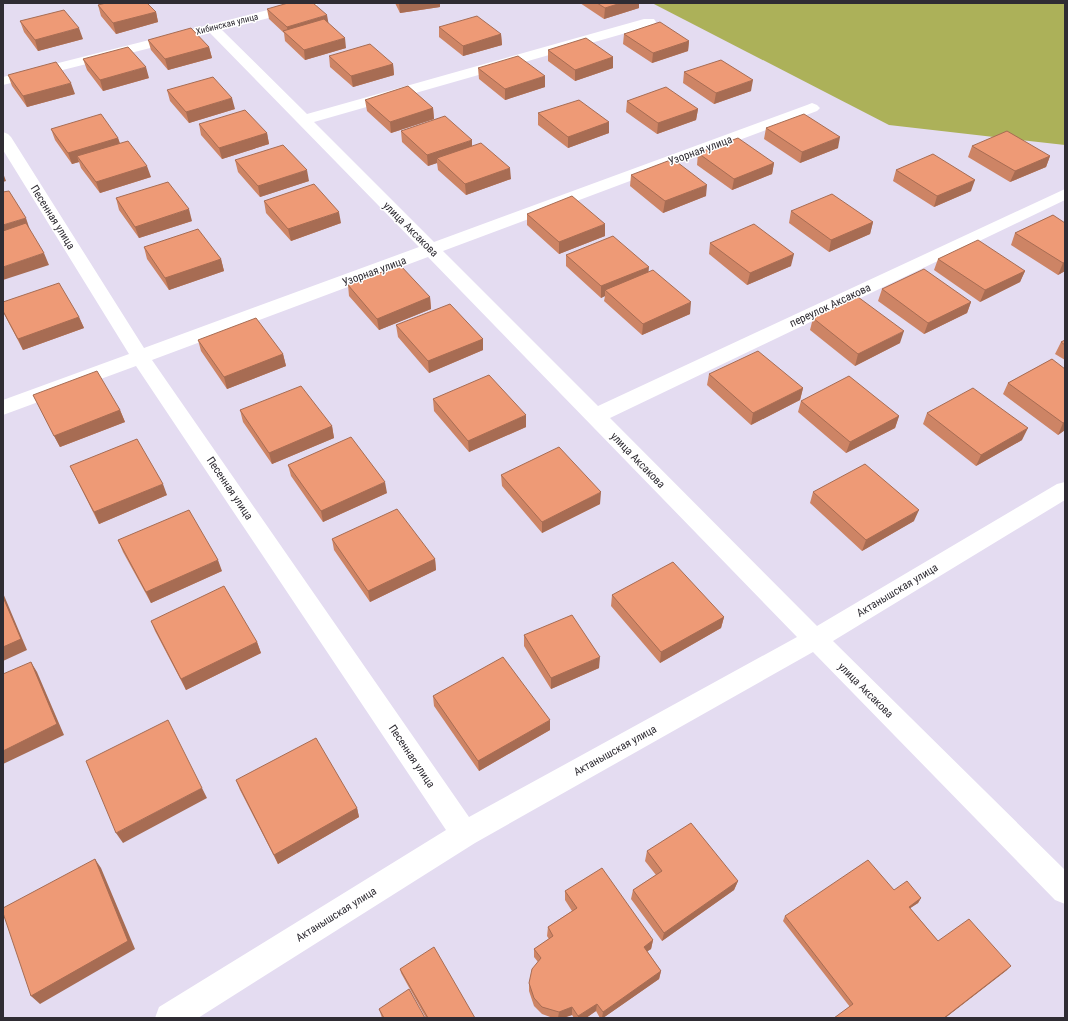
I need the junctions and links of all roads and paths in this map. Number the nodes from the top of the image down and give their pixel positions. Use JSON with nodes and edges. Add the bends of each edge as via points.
{"nodes":[{"id":1,"x":311,"y":3,"type":"edge"},
{"id":2,"x":649,"y":22,"type":"dead end"},
{"id":3,"x":213,"y":28,"type":"junction"},
{"id":4,"x":3,"y":81,"type":"edge"},
{"id":5,"x":812,"y":108,"type":"dead end"},
{"id":6,"x":304,"y":120,"type":"junction"},
{"id":7,"x":3,"y":138,"type":"edge"},
{"id":8,"x":1065,"y":194,"type":"edge"},
{"id":9,"x":431,"y":249,"type":"junction"},
{"id":10,"x":140,"y":357,"type":"junction"},
{"id":11,"x":3,"y":408,"type":"edge"},
{"id":12,"x":596,"y":416,"type":"junction"},
{"id":13,"x":1065,"y":490,"type":"edge"},
{"id":14,"x":815,"y":639,"type":"junction"},
{"id":15,"x":465,"y":834,"type":"junction"},
{"id":16,"x":1065,"y":890,"type":"edge"},
{"id":17,"x":170,"y":1018,"type":"edge"}],
"edges":[{"from":1,"to":3,"type":"street","name":"Хибинская улица"},
{"from":2,"to":6,"type":"street"},
{"from":3,"to":4,"type":"street","name":"Хибинская улица"},
{"from":3,"to":6,"type":"street","name":"улица Аксакова"},
{"from":5,"to":9,"type":"street","name":"Узорная улица"},
{"from":6,"to":9,"type":"street","name":"улица Аксакова"},
{"from":7,"to":10,"type":"street","name":"Песенная улица"},
{"from":8,"to":12,"type":"street","name":"переулок Аксакова"},
{"from":9,"to":10,"type":"street","name":"Узорная улица"},
{"from":9,"to":12,"type":"street","name":"улица Аксакова"},
{"from":10,"to":11,"type":"street","name":"Узорная улица"},
{"from":10,"to":15,"type":"street","name":"Песенная улица"},
{"from":12,"to":14,"type":"street","name":"улица Аксакова"},
{"from":13,"to":14,"type":"street","name":"Актанышская улица"},
{"from":14,"to":15,"type":"street","name":"Актанышская улица"},
{"from":14,"to":16,"type":"street","name":"улица Аксакова"},
{"from":15,"to":17,"type":"street","name":"Актанышская улица"}]}
